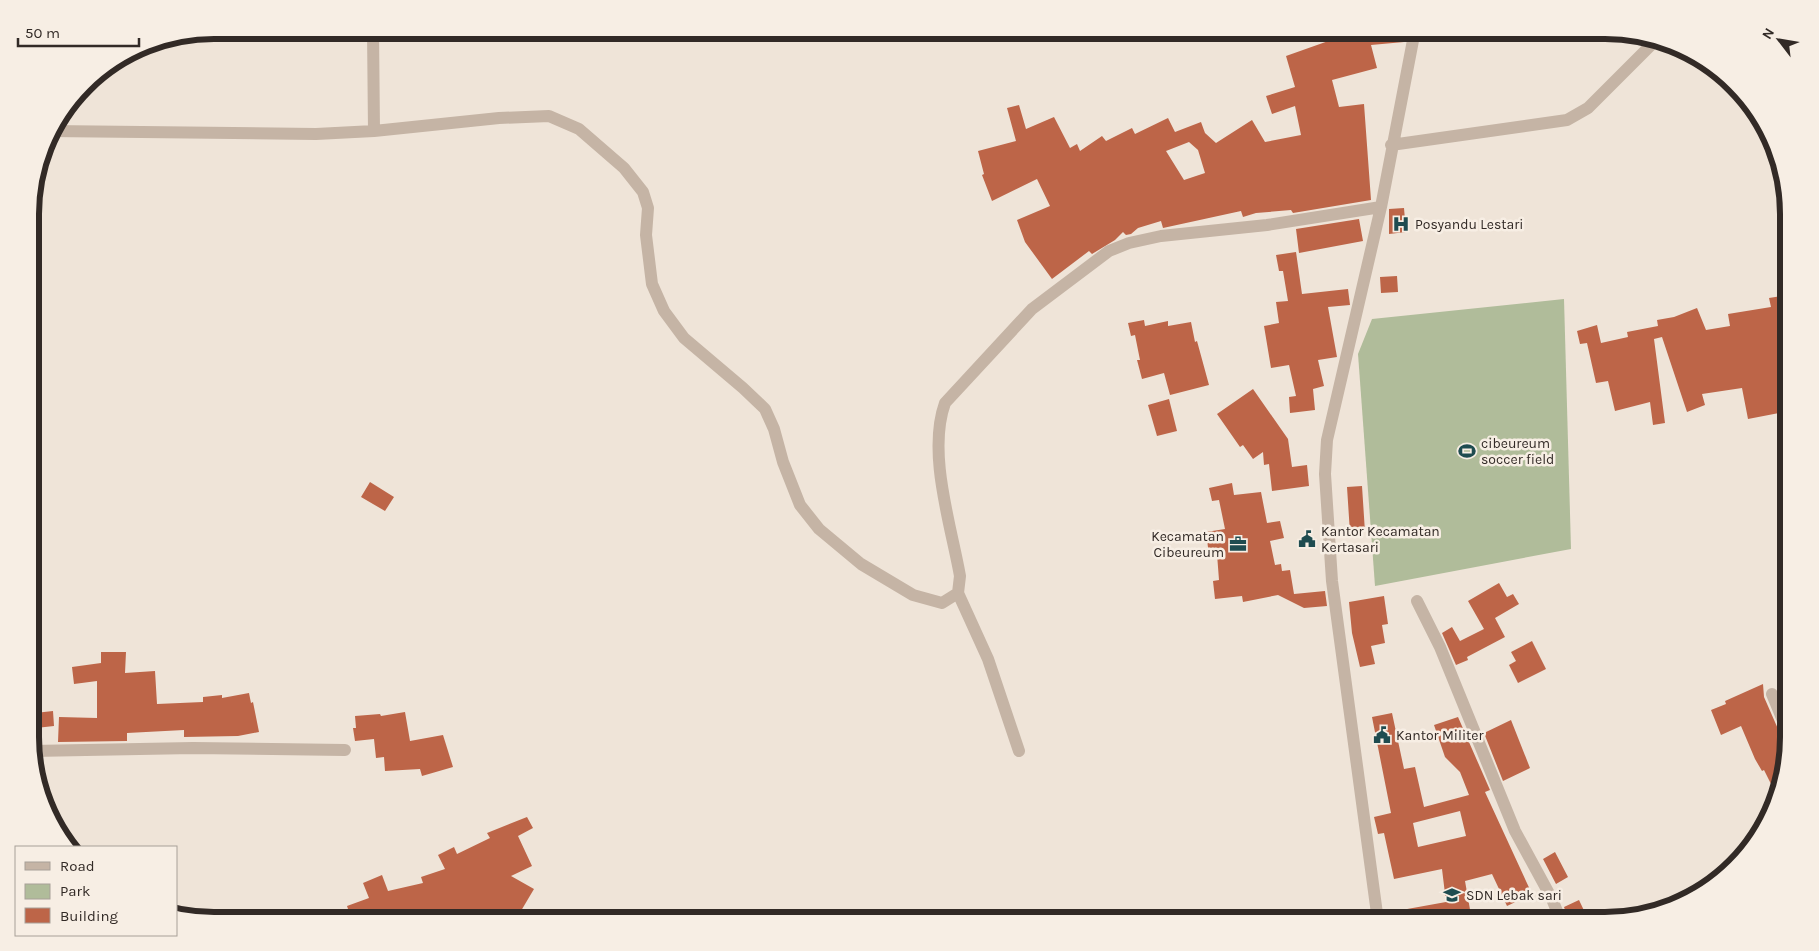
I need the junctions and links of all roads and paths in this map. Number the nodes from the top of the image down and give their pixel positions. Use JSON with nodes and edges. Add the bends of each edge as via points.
{"nodes":[{"id":1,"x":373,"y":39,"type":"edge"},
{"id":2,"x":1413,"y":39,"type":"edge"},
{"id":3,"x":1651,"y":45,"type":"edge"},
{"id":4,"x":59,"y":131,"type":"edge"},
{"id":5,"x":374,"y":131,"type":"junction"},
{"id":6,"x":1391,"y":145,"type":"junction"},
{"id":7,"x":1381,"y":207,"type":"junction"},
{"id":8,"x":958,"y":593,"type":"junction"},
{"id":9,"x":1417,"y":601,"type":"dead end"},
{"id":10,"x":1772,"y":694,"type":"dead end"},
{"id":11,"x":1780,"y":713,"type":"edge"},
{"id":12,"x":345,"y":750,"type":"dead end"},
{"id":13,"x":40,"y":751,"type":"edge"},
{"id":14,"x":1018,"y":751,"type":"dead end"},
{"id":15,"x":1377,"y":912,"type":"edge"},
{"id":16,"x":1557,"y":912,"type":"edge"}],
"edges":[{"from":1,"to":5,"type":"street"},
{"from":2,"to":6,"type":"street"},
{"from":3,"to":6,"type":"street","via":[[1588,108],[1567,120]]},
{"from":4,"to":5,"type":"street","via":[[316,134]]},
{"from":5,"to":8,"type":"street","via":[[528,116],[549,116],[579,129],[624,168],[643,192],[648,208],[646,235],[652,284],[664,311],[684,338],[765,409],[800,505],[819,529],[861,564],[913,595],[942,603]]},
{"from":6,"to":7,"type":"street"},
{"from":7,"to":8,"type":"street","via":[[1267,225],[1161,236],[1128,244],[1109,251],[1032,309],[945,403],[940,416],[941,472],[960,576]]},
{"from":7,"to":15,"type":"street","via":[[1327,440],[1325,474],[1332,581]]},
{"from":8,"to":14,"type":"street","via":[[988,659]]},
{"from":9,"to":16,"type":"street","via":[[1440,647],[1515,831]]},
{"from":10,"to":11,"type":"street"},
{"from":12,"to":13,"type":"street"}]}
